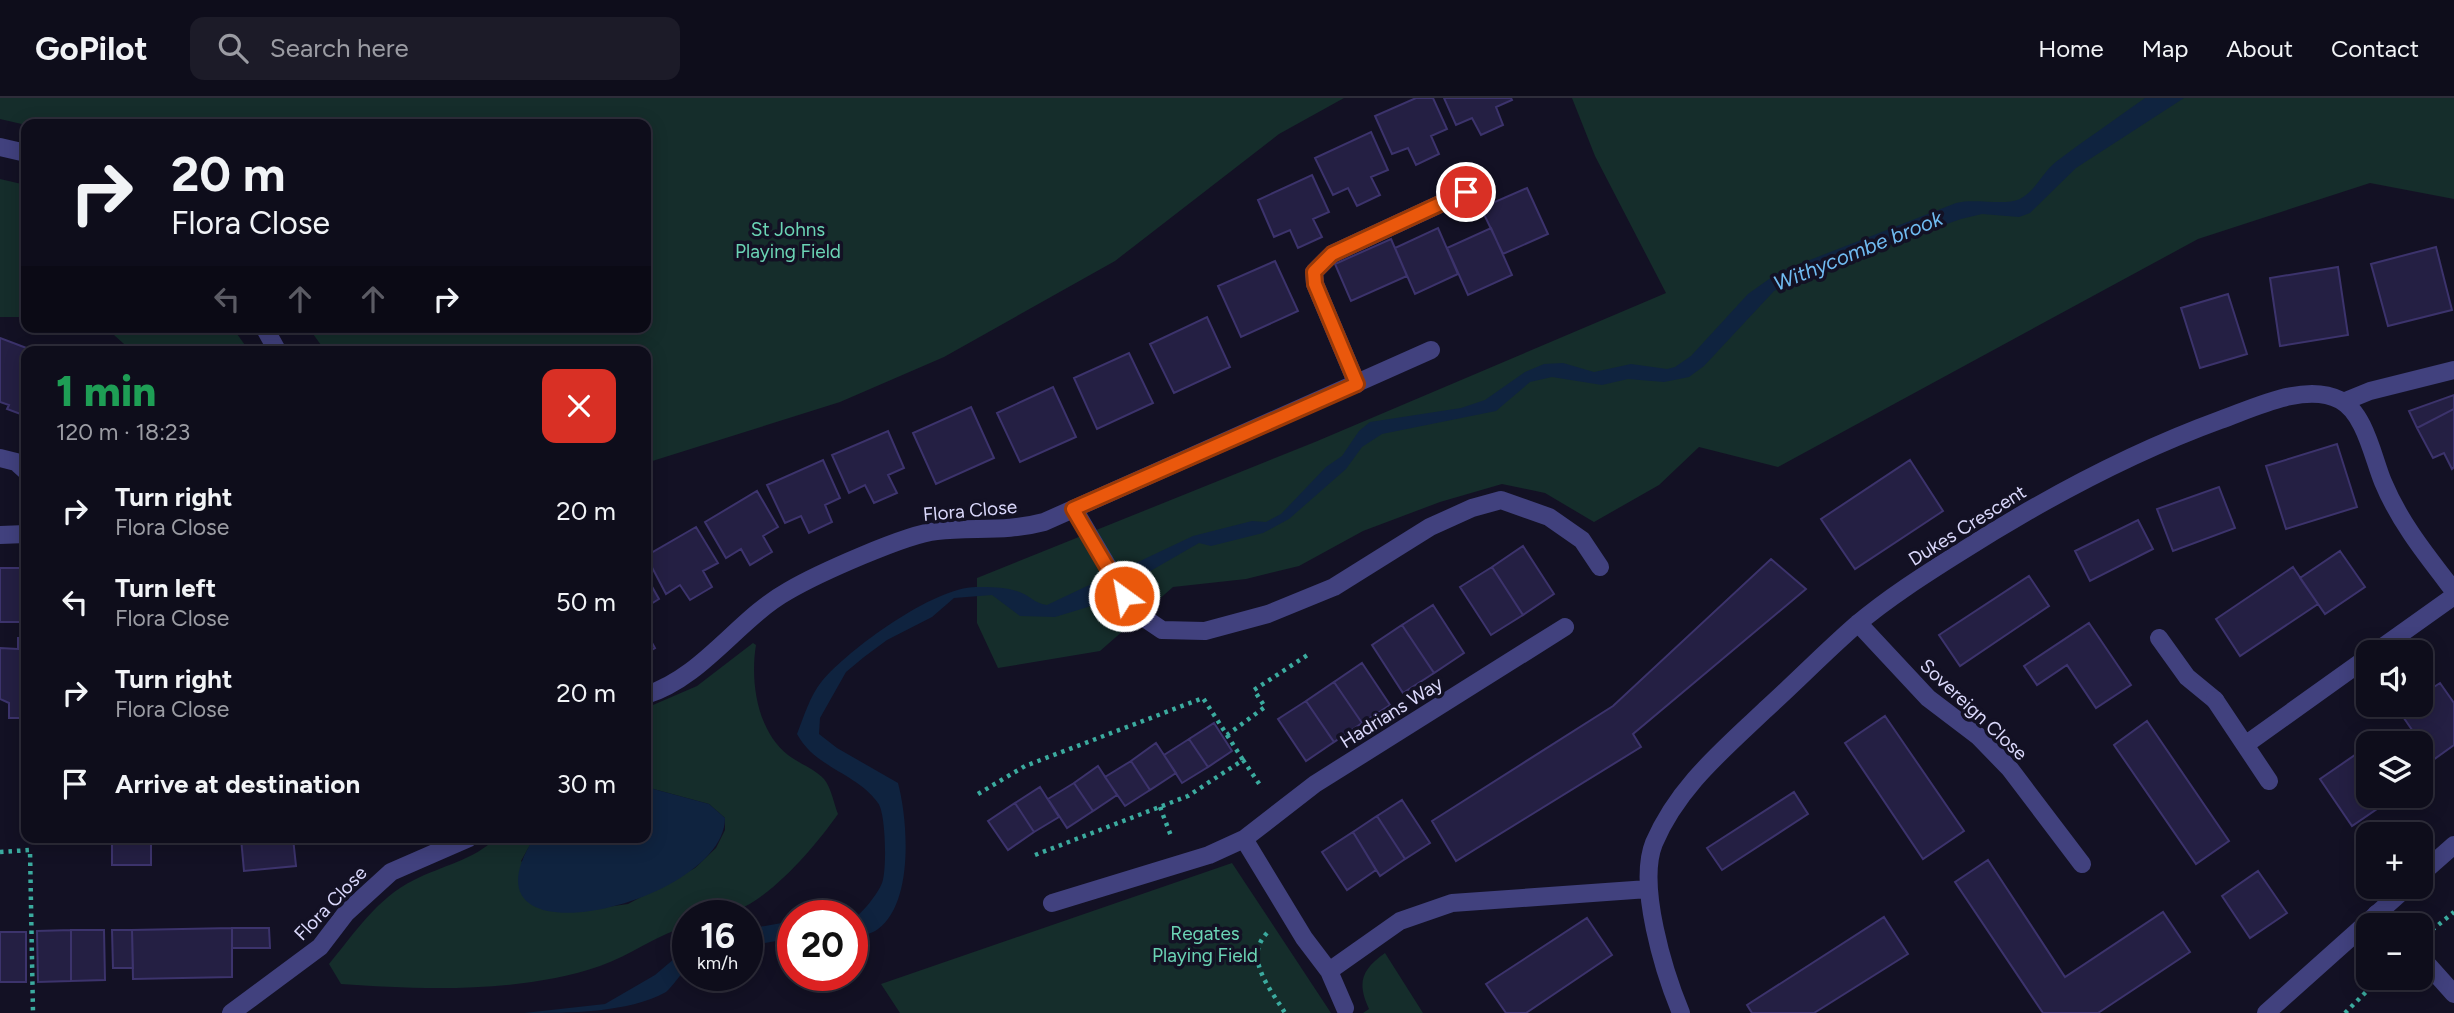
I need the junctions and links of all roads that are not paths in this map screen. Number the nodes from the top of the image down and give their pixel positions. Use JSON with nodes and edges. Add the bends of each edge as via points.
{"nodes":[{"id":1,"x":0,"y":147,"type":"edge"},
{"id":2,"x":21,"y":152,"type":"edge"},
{"id":3,"x":1466,"y":192,"type":"dead end"},
{"id":4,"x":1431,"y":350,"type":"dead end"},
{"id":5,"x":2454,"y":370,"type":"edge"},
{"id":6,"x":1357,"y":384,"type":"junction"},
{"id":7,"x":2343,"y":402,"type":"junction"},
{"id":8,"x":0,"y":458,"type":"edge"},
{"id":9,"x":21,"y":466,"type":"edge"},
{"id":10,"x":1073,"y":509,"type":"junction"},
{"id":11,"x":21,"y":534,"type":"edge"},
{"id":12,"x":0,"y":535,"type":"edge"},
{"id":13,"x":1601,"y":567,"type":"dead end"},
{"id":14,"x":2454,"y":594,"type":"edge"},
{"id":15,"x":1858,"y":623,"type":"junction"},
{"id":16,"x":1565,"y":627,"type":"dead end"},
{"id":17,"x":2160,"y":638,"type":"dead end"},
{"id":18,"x":2392,"y":640,"type":"edge"},
{"id":19,"x":2356,"y":666,"type":"edge"},
{"id":20,"x":651,"y":692,"type":"edge"},
{"id":21,"x":2245,"y":745,"type":"junction"},
{"id":22,"x":2269,"y":781,"type":"dead end"},
{"id":23,"x":1244,"y":839,"type":"junction"},
{"id":24,"x":458,"y":843,"type":"edge"},
{"id":25,"x":2454,"y":845,"type":"edge"},
{"id":26,"x":2082,"y":864,"type":"dead end"},
{"id":27,"x":2433,"y":864,"type":"edge"},
{"id":28,"x":1648,"y":889,"type":"junction"},
{"id":29,"x":1052,"y":903,"type":"dead end"},
{"id":30,"x":2356,"y":941,"type":"edge"},
{"id":31,"x":1329,"y":971,"type":"junction"},
{"id":32,"x":2433,"y":971,"type":"edge"},
{"id":33,"x":2454,"y":994,"type":"edge"},
{"id":34,"x":1345,"y":1008,"type":"dead end"},
{"id":35,"x":231,"y":1013,"type":"edge"},
{"id":36,"x":1681,"y":1013,"type":"edge"},
{"id":37,"x":2266,"y":1013,"type":"edge"}],
"edges":[{"from":1,"to":2,"type":"street"},
{"from":3,"to":6,"type":"street","via":[[1332,254],[1314,272]]},
{"from":4,"to":6,"type":"street","name":"Flora Close"},
{"from":5,"to":7,"type":"street"},
{"from":6,"to":10,"type":"street","name":"Flora Close"},
{"from":7,"to":14,"type":"street","via":[[2357,418],[2402,522]]},
{"from":7,"to":15,"type":"street","name":"Dukes Crescent","via":[[2309,393],[2163,441],[2013,518]]},
{"from":8,"to":9,"type":"street"},
{"from":10,"to":13,"type":"street","via":[[1134,611],[1162,630],[1205,631],[1268,614],[1334,587],[1430,527],[1501,500],[1549,517],[1582,540]]},
{"from":10,"to":20,"type":"street","name":"Flora Close","via":[[1018,529],[936,531],[917,536],[807,581],[760,611],[689,671]]},
{"from":11,"to":12,"type":"street"},
{"from":14,"to":18,"type":"street"},
{"from":15,"to":26,"type":"street","name":"Sovereign Close","via":[[1928,698],[1978,736],[2010,769]]},
{"from":15,"to":28,"type":"street","name":"Dukes Crescent","via":[[1698,772],[1653,845]]},
{"from":16,"to":23,"type":"street","name":"Hadrians Way","via":[[1315,784]]},
{"from":17,"to":21,"type":"street","via":[[2187,677],[2215,700]]},
{"from":19,"to":21,"type":"street"},
{"from":21,"to":22,"type":"street"},
{"from":23,"to":29,"type":"street","name":"Hadrians Way","via":[[1209,855]]},
{"from":23,"to":31,"type":"street"},
{"from":24,"to":35,"type":"street","name":"Flora Close","via":[[391,872],[346,913],[320,947]]},
{"from":25,"to":27,"type":"street"},
{"from":28,"to":31,"type":"street","via":[[1452,903],[1400,922]]},
{"from":28,"to":36,"type":"street","name":"Dukes Crescent","via":[[1669,986]]},
{"from":30,"to":37,"type":"street"},
{"from":31,"to":34,"type":"street"},
{"from":32,"to":33,"type":"street"}]}
